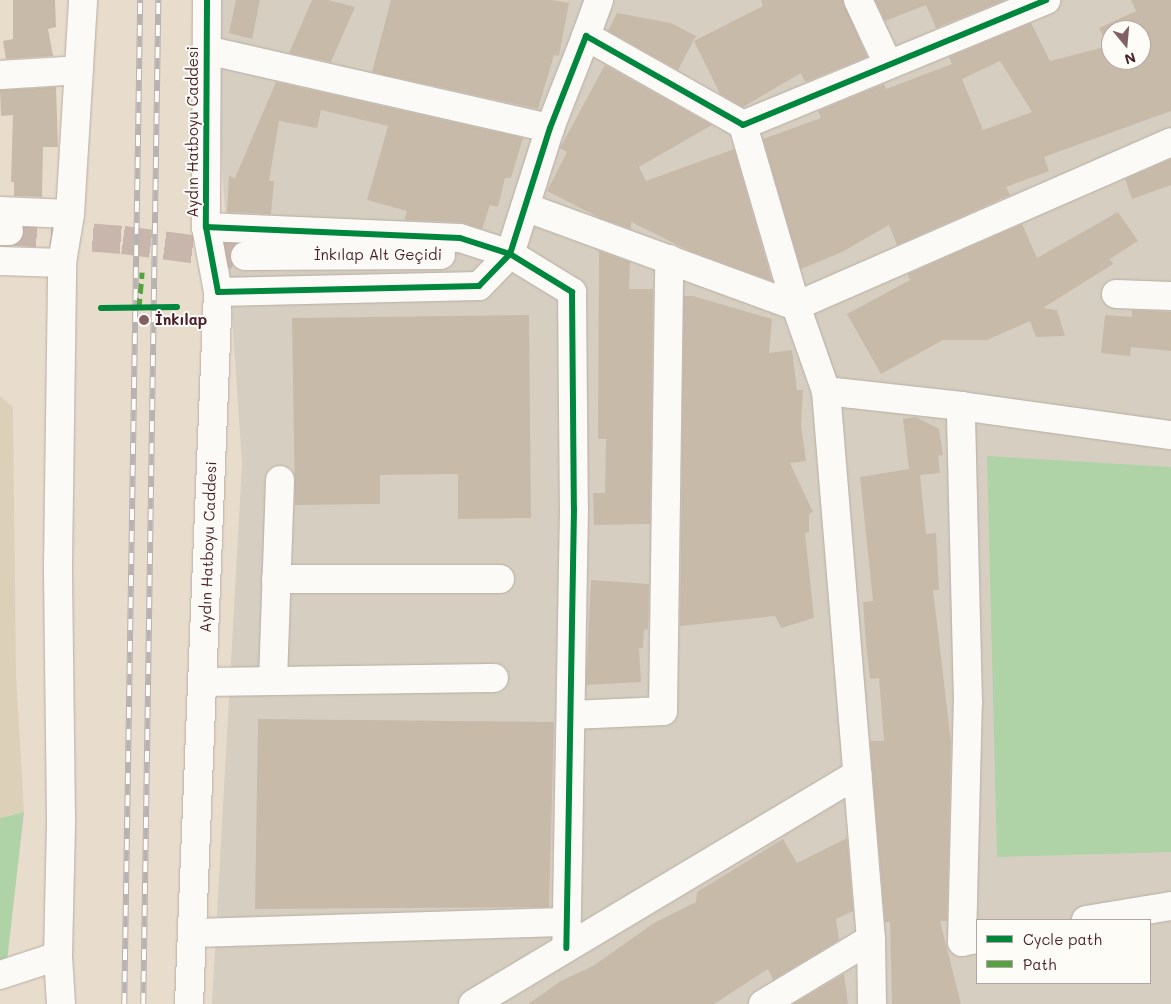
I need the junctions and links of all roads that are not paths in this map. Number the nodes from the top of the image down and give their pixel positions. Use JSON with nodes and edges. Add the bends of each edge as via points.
{"nodes":[{"id":1,"x":83,"y":0,"type":"edge"},
{"id":2,"x":207,"y":0,"type":"edge"},
{"id":3,"x":598,"y":0,"type":"edge"},
{"id":4,"x":858,"y":0,"type":"edge"},
{"id":5,"x":1046,"y":0,"type":"edge"},
{"id":6,"x":586,"y":36,"type":"junction"},
{"id":7,"x":206,"y":50,"type":"junction"},
{"id":8,"x":888,"y":64,"type":"junction"},
{"id":9,"x":79,"y":70,"type":"junction"},
{"id":10,"x":0,"y":75,"type":"edge"},
{"id":11,"x":743,"y":124,"type":"junction"},
{"id":12,"x":550,"y":128,"type":"junction"},
{"id":13,"x":1171,"y":142,"type":"edge"},
{"id":14,"x":525,"y":207,"type":"junction"},
{"id":15,"x":70,"y":214,"type":"junction"},
{"id":16,"x":3,"y":224,"type":"edge"},
{"id":17,"x":206,"y":227,"type":"junction"},
{"id":18,"x":510,"y":254,"type":"junction"},
{"id":19,"x":245,"y":256,"type":"tunnel mouth"},
{"id":20,"x":669,"y":259,"type":"junction"},
{"id":21,"x":0,"y":262,"type":"edge"},
{"id":22,"x":62,"y":263,"type":"junction"},
{"id":23,"x":218,"y":292,"type":"junction"},
{"id":24,"x":1116,"y":294,"type":"dead end"},
{"id":25,"x":1171,"y":296,"type":"edge"},
{"id":26,"x":796,"y":306,"type":"junction"},
{"id":27,"x":826,"y":391,"type":"junction"},
{"id":28,"x":961,"y":406,"type":"junction"},
{"id":29,"x":1171,"y":435,"type":"edge"},
{"id":30,"x":280,"y":480,"type":"dead end"},
{"id":31,"x":500,"y":579,"type":"dead end"},
{"id":32,"x":276,"y":580,"type":"junction"},
{"id":33,"x":494,"y":678,"type":"dead end"},
{"id":34,"x":202,"y":682,"type":"junction"},
{"id":35,"x":272,"y":682,"type":"junction"},
{"id":36,"x":572,"y":716,"type":"junction"},
{"id":37,"x":857,"y":774,"type":"junction"},
{"id":38,"x":1171,"y":906,"type":"edge"},
{"id":39,"x":1092,"y":919,"type":"edge"},
{"id":40,"x":192,"y":933,"type":"junction"},
{"id":41,"x":566,"y":935,"type":"junction"},
{"id":42,"x":976,"y":939,"type":"edge"},
{"id":43,"x":871,"y":940,"type":"junction"},
{"id":44,"x":58,"y":956,"type":"junction"},
{"id":45,"x":0,"y":975,"type":"edge"},
{"id":46,"x":61,"y":1004,"type":"edge"},
{"id":47,"x":189,"y":1004,"type":"edge"},
{"id":48,"x":473,"y":1004,"type":"edge"},
{"id":49,"x":763,"y":1004,"type":"edge"},
{"id":50,"x":872,"y":1004,"type":"edge"}],
"edges":[{"from":1,"to":9,"type":"street"},
{"from":2,"to":7,"type":"street","name":"Aydın Hatboyu Caddesi"},
{"from":3,"to":6,"type":"street"},
{"from":4,"to":8,"type":"street"},
{"from":5,"to":8,"type":"street"},
{"from":6,"to":11,"type":"street"},
{"from":6,"to":12,"type":"street"},
{"from":7,"to":12,"type":"street"},
{"from":7,"to":17,"type":"street","name":"Aydın Hatboyu Caddesi"},
{"from":8,"to":11,"type":"street"},
{"from":9,"to":10,"type":"street"},
{"from":9,"to":15,"type":"street"},
{"from":11,"to":26,"type":"street"},
{"from":12,"to":14,"type":"street"},
{"from":13,"to":26,"type":"street"},
{"from":14,"to":18,"type":"street"},
{"from":14,"to":20,"type":"street"},
{"from":15,"to":16,"type":"street"},
{"from":15,"to":22,"type":"street"},
{"from":17,"to":18,"type":"street","via":[[460,238]]},
{"from":17,"to":23,"type":"street","name":"Aydın Hatboyu Caddesi"},
{"from":18,"to":19,"type":"street","name":"İnkılap Alt Geçidi"},
{"from":18,"to":23,"type":"street","via":[[479,286]]},
{"from":18,"to":36,"type":"street","via":[[572,292]]},
{"from":20,"to":26,"type":"street"},
{"from":20,"to":36,"type":"street","via":[[663,710]]},
{"from":21,"to":22,"type":"street"},
{"from":22,"to":44,"type":"street"},
{"from":23,"to":34,"type":"street","name":"Aydın Hatboyu Caddesi"},
{"from":24,"to":25,"type":"street"},
{"from":26,"to":27,"type":"street"},
{"from":27,"to":28,"type":"street"},
{"from":27,"to":37,"type":"street"},
{"from":28,"to":29,"type":"street"},
{"from":28,"to":42,"type":"street","via":[[968,703],[962,942]]},
{"from":30,"to":32,"type":"street"},
{"from":31,"to":32,"type":"street"},
{"from":32,"to":35,"type":"street"},
{"from":33,"to":35,"type":"street"},
{"from":34,"to":35,"type":"street"},
{"from":34,"to":40,"type":"street","name":"Aydın Hatboyu Caddesi"},
{"from":36,"to":41,"type":"street"},
{"from":37,"to":41,"type":"street"},
{"from":37,"to":43,"type":"street"},
{"from":38,"to":39,"type":"street"},
{"from":40,"to":41,"type":"street"},
{"from":40,"to":47,"type":"street","name":"Aydın Hatboyu Caddesi"},
{"from":41,"to":48,"type":"street"},
{"from":43,"to":49,"type":"street"},
{"from":43,"to":50,"type":"street"},
{"from":44,"to":45,"type":"street"},
{"from":44,"to":46,"type":"street"}]}
